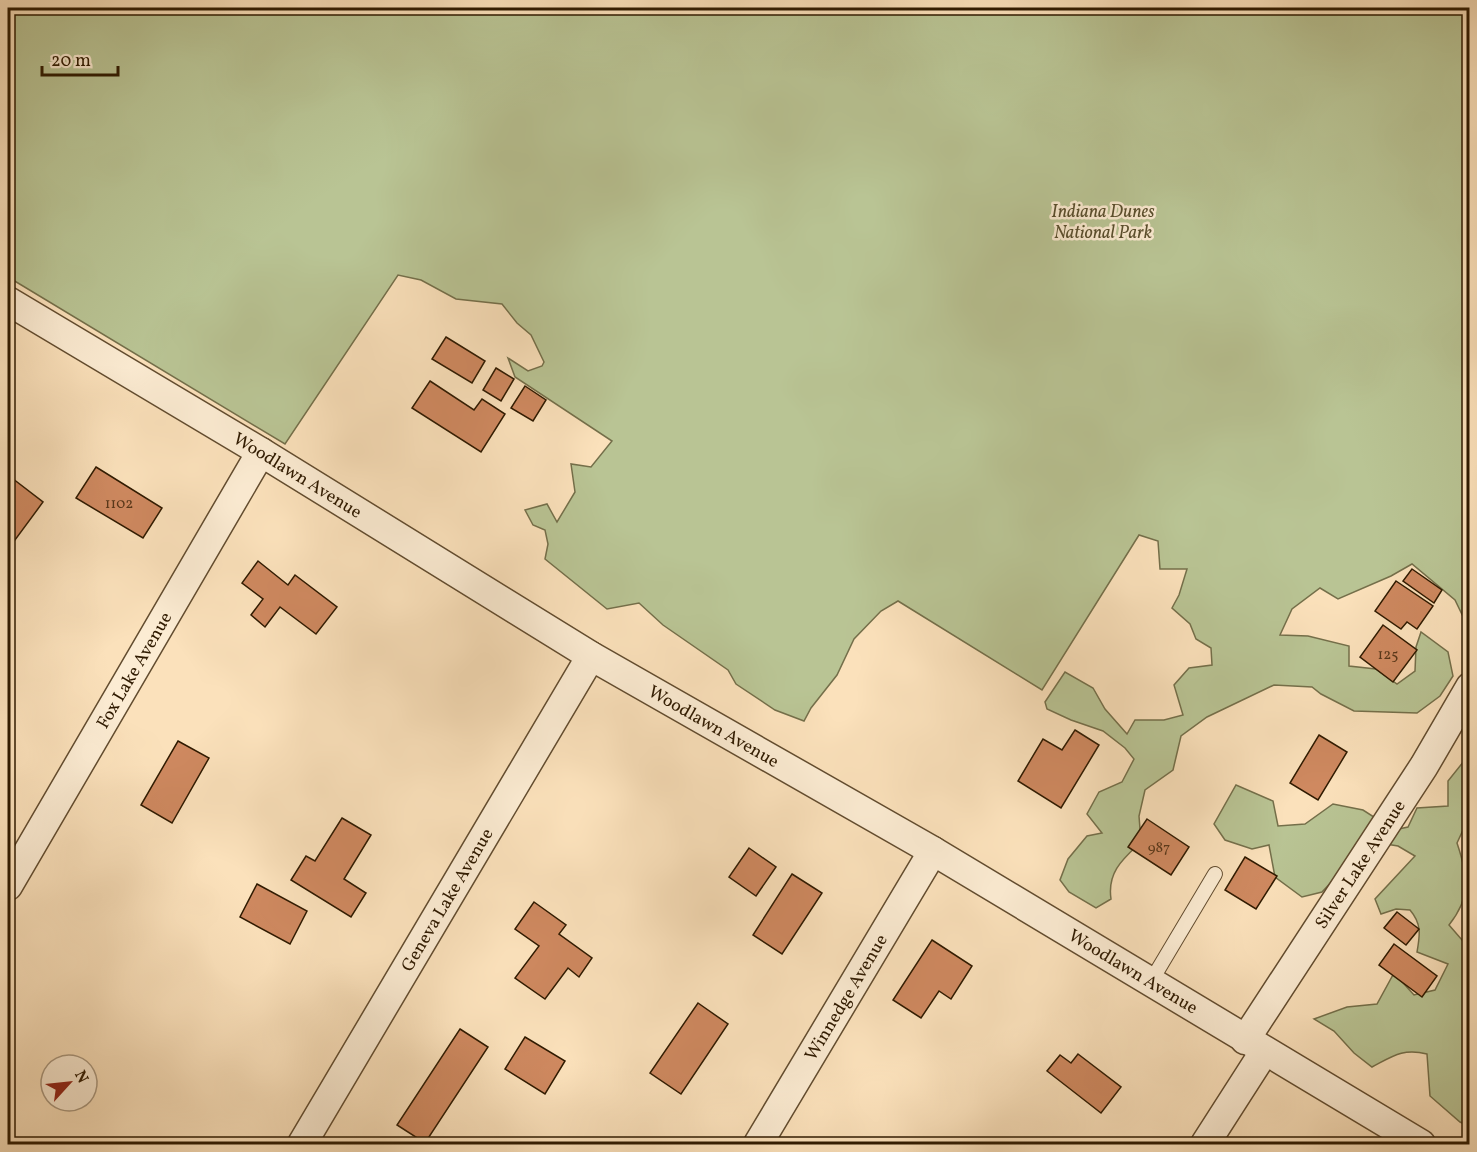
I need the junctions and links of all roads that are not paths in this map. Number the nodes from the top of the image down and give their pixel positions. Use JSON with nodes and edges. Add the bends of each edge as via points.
{"nodes":[{"id":1,"x":8,"y":302,"type":"edge"},
{"id":2,"x":261,"y":452,"type":"junction"},
{"id":3,"x":591,"y":656,"type":"junction"},
{"id":4,"x":1470,"y":687,"type":"edge"},
{"id":5,"x":933,"y":851,"type":"junction"},
{"id":6,"x":1215,"y":874,"type":"dead end"},
{"id":7,"x":8,"y":886,"type":"edge"},
{"id":8,"x":1150,"y":983,"type":"junction"},
{"id":9,"x":1255,"y":1046,"type":"junction"},
{"id":10,"x":302,"y":1144,"type":"edge"},
{"id":11,"x":758,"y":1144,"type":"edge"},
{"id":12,"x":1205,"y":1144,"type":"edge"},
{"id":13,"x":1421,"y":1144,"type":"edge"}],
"edges":[{"from":1,"to":2,"type":"street","name":"Woodlawn Avenue"},
{"from":2,"to":3,"type":"street","name":"Woodlawn Avenue"},
{"from":2,"to":7,"type":"street","name":"Fox Lake Avenue"},
{"from":3,"to":5,"type":"street","name":"Woodlawn Avenue"},
{"from":3,"to":10,"type":"street","name":"Geneva Lake Avenue"},
{"from":4,"to":9,"type":"street","name":"Silver Lake Avenue"},
{"from":5,"to":8,"type":"street","name":"Woodlawn Avenue"},
{"from":5,"to":11,"type":"street","name":"Winnedge Avenue"},
{"from":6,"to":8,"type":"lane"},
{"from":8,"to":9,"type":"street","name":"Woodlawn Avenue"},
{"from":9,"to":12,"type":"street","name":"Silver Lake Avenue"},
{"from":9,"to":13,"type":"street","name":"Woodlawn Avenue"}]}
